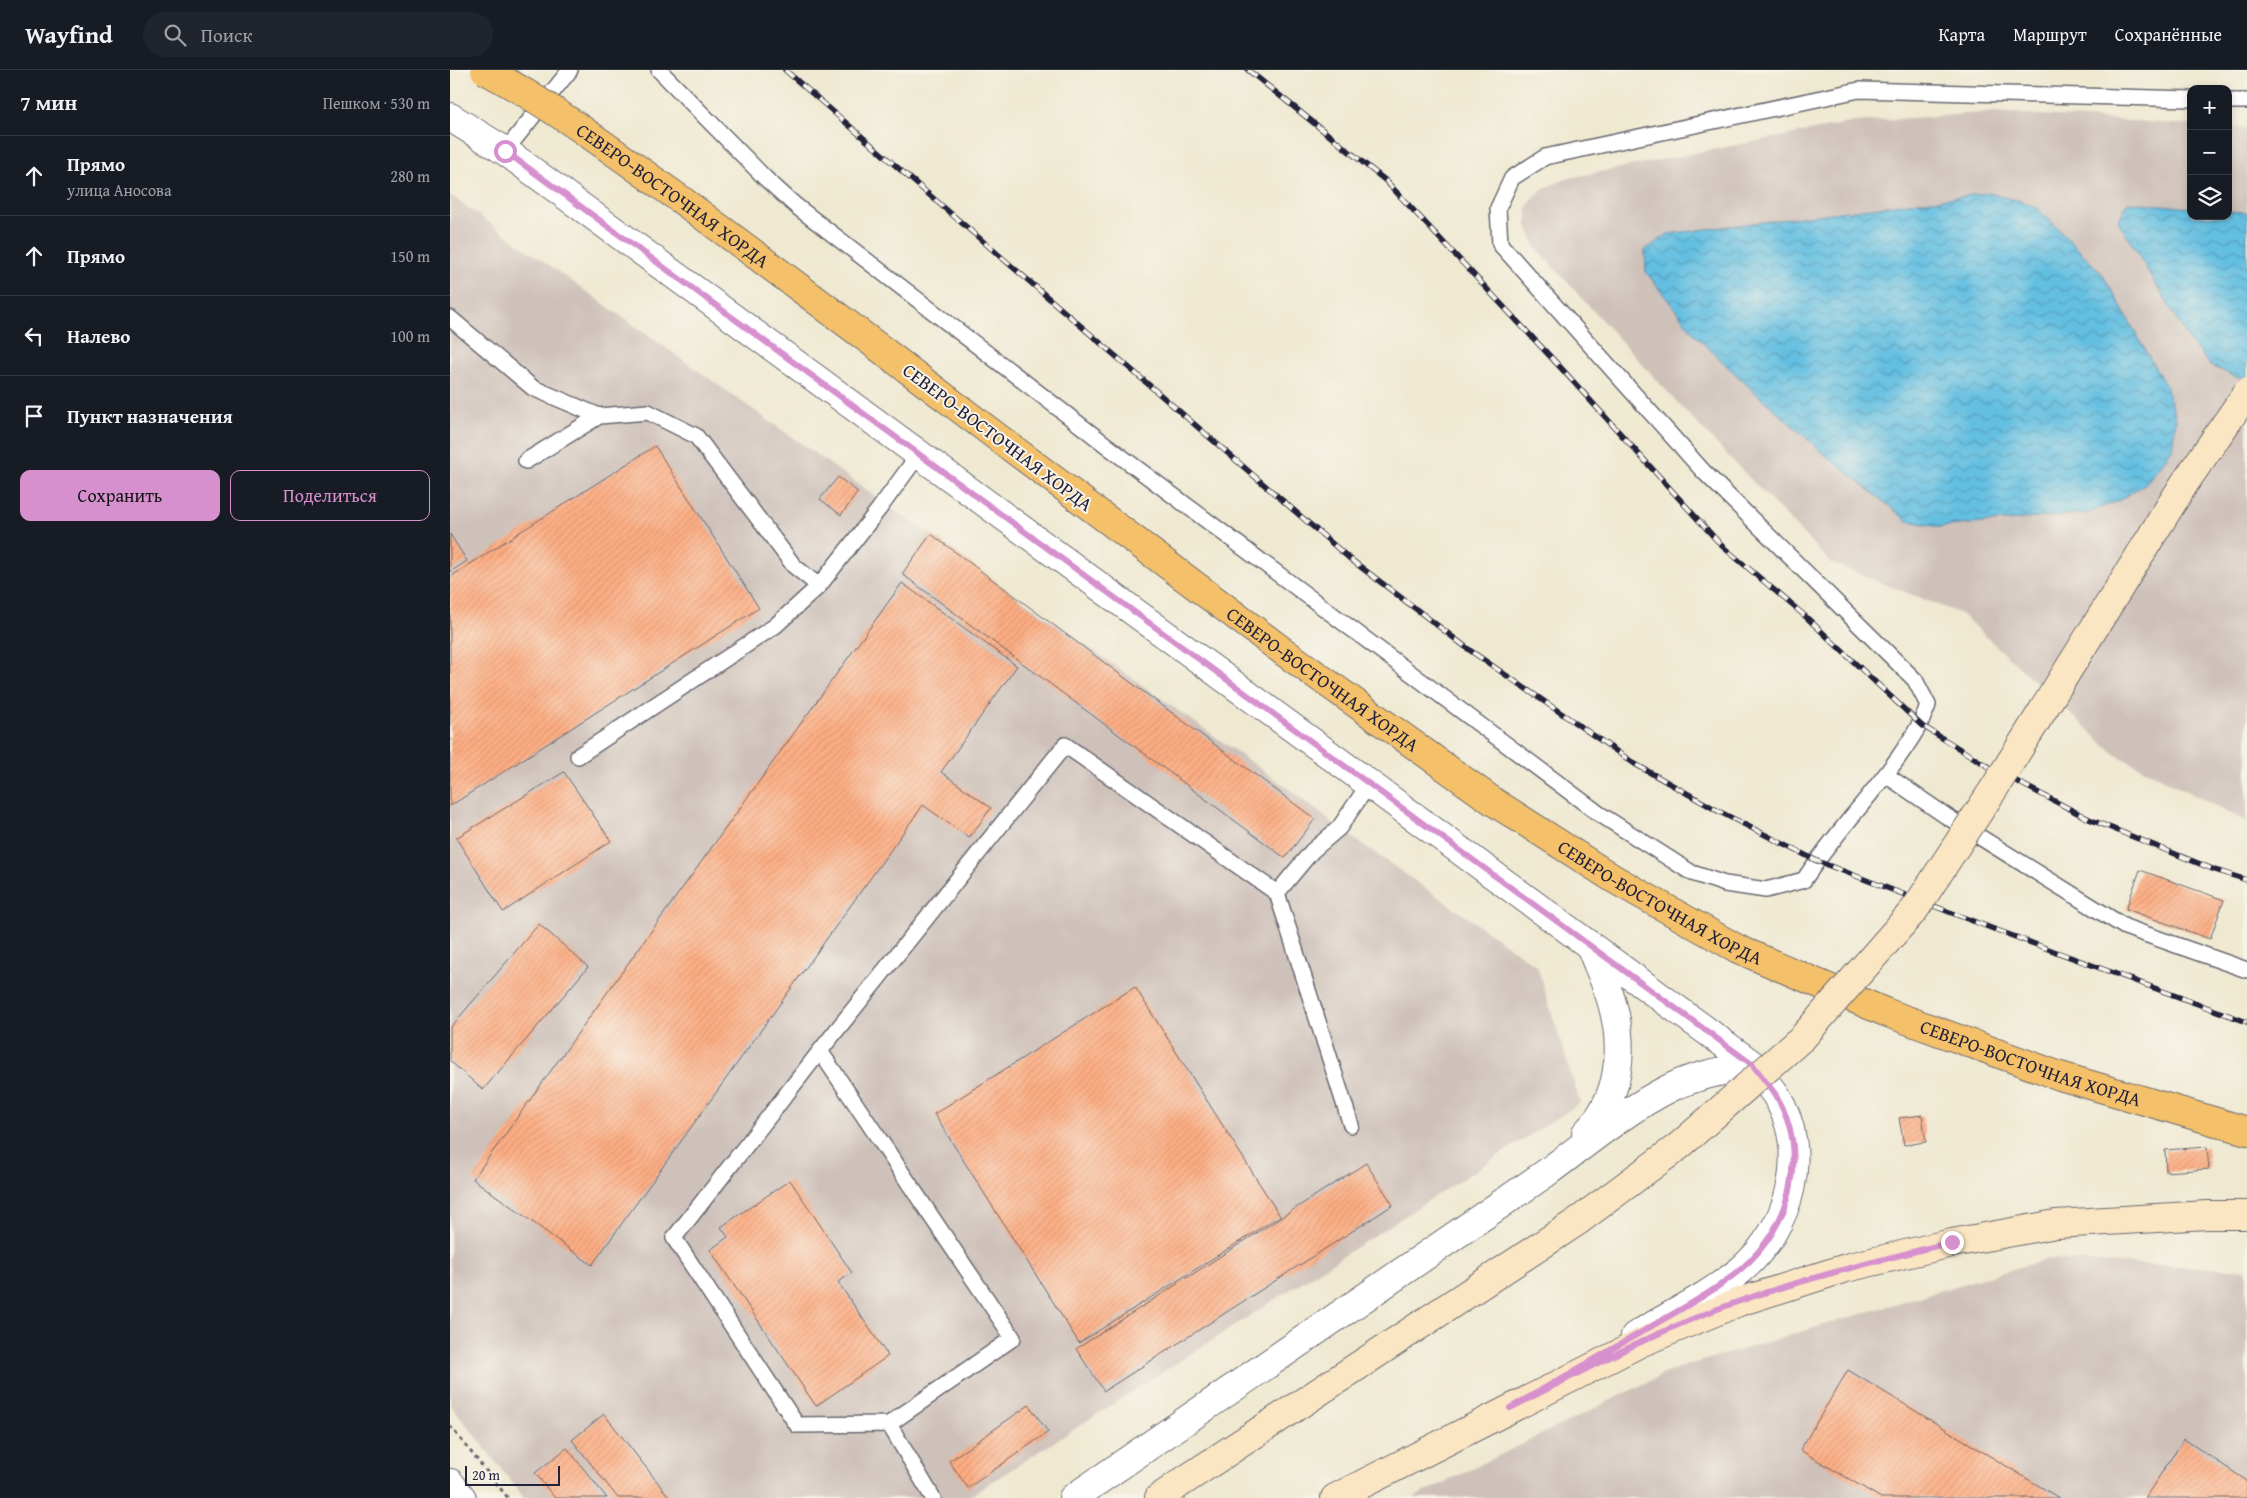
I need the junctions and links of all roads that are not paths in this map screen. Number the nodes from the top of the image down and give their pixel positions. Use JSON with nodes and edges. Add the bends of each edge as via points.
{"nodes":[{"id":1,"x":485,"y":70,"type":"edge"},
{"id":2,"x":570,"y":70,"type":"edge"},
{"id":3,"x":659,"y":70,"type":"edge"},
{"id":4,"x":2187,"y":99,"type":"edge"},
{"id":5,"x":2232,"y":101,"type":"edge"},
{"id":6,"x":2247,"y":102,"type":"edge"},
{"id":7,"x":450,"y":118,"type":"edge"},
{"id":8,"x":505,"y":151,"type":"junction"},
{"id":9,"x":450,"y":318,"type":"edge"},
{"id":10,"x":2247,"y":393,"type":"edge"},
{"id":11,"x":598,"y":416,"type":"junction"},
{"id":12,"x":919,"y":454,"type":"junction"},
{"id":13,"x":526,"y":462,"type":"dead end"},
{"id":14,"x":819,"y":586,"type":"junction"},
{"id":15,"x":578,"y":756,"type":"dead end"},
{"id":16,"x":1886,"y":774,"type":"junction"},
{"id":17,"x":1369,"y":784,"type":"junction"},
{"id":18,"x":1277,"y":893,"type":"junction"},
{"id":19,"x":1590,"y":945,"type":"junction"},
{"id":20,"x":2247,"y":970,"type":"edge"},
{"id":21,"x":820,"y":1051,"type":"junction"},
{"id":22,"x":1753,"y":1065,"type":"junction"},
{"id":23,"x":1351,"y":1126,"type":"dead end"},
{"id":24,"x":2247,"y":1131,"type":"edge"},
{"id":25,"x":1546,"y":1173,"type":"junction"},
{"id":26,"x":2247,"y":1215,"type":"edge"},
{"id":27,"x":1510,"y":1408,"type":"junction"},
{"id":28,"x":889,"y":1424,"type":"junction"},
{"id":29,"x":450,"y":1483,"type":"edge"},
{"id":30,"x":1169,"y":1491,"type":"edge"},
{"id":31,"x":462,"y":1498,"type":"edge"},
{"id":32,"x":933,"y":1498,"type":"edge"},
{"id":33,"x":1074,"y":1498,"type":"edge"},
{"id":34,"x":1335,"y":1498,"type":"edge"}],
"edges":[{"from":1,"to":24,"type":"main road","name":"СЕВЕРО-ВОСТОЧНАЯ ХОРДА","bridge":true,"via":[[624,159],[1284,652],[1494,802],[1614,879],[1738,949],[1885,1012],[2060,1076]]},
{"from":2,"to":8,"type":"lane"},
{"from":3,"to":16,"type":"lane","via":[[766,180],[796,206],[1119,455],[1598,813],[1692,873],[1725,884],[1766,890],[1804,880]]},
{"from":4,"to":16,"type":"lane","via":[[1859,90],[1545,158],[1512,178],[1498,208],[1500,244],[1506,252],[1703,471],[1915,680],[1928,705],[1921,725]]},
{"from":5,"to":6,"type":"lane"},
{"from":7,"to":8,"type":"street"},
{"from":8,"to":12,"type":"street"},
{"from":9,"to":11,"type":"lane","via":[[533,388]]},
{"from":10,"to":30,"type":"main road","bridge":true,"via":[[2184,484],[1995,787],[1915,908],[1803,1037],[1679,1146],[1578,1221]]},
{"from":11,"to":13,"type":"lane"},
{"from":11,"to":14,"type":"lane","via":[[648,412],[696,436],[794,566]]},
{"from":12,"to":14,"type":"lane"},
{"from":12,"to":17,"type":"street"},
{"from":14,"to":15,"type":"lane","via":[[775,626]]},
{"from":16,"to":20,"type":"lane","via":[[1946,816],[2125,927]]},
{"from":17,"to":18,"type":"lane","via":[[1339,828],[1312,851]]},
{"from":17,"to":19,"type":"street"},
{"from":18,"to":21,"type":"lane","via":[[1065,745]]},
{"from":18,"to":23,"type":"lane"},
{"from":19,"to":22,"type":"street"},
{"from":19,"to":25,"type":"street","via":[[1613,1006],[1618,1036],[1615,1082],[1609,1104],[1594,1125]]},
{"from":21,"to":28,"type":"lane","via":[[1013,1338]]},
{"from":21,"to":28,"type":"lane","via":[[674,1238],[797,1425]]},
{"from":22,"to":25,"type":"street","via":[[1715,1072],[1673,1087],[1618,1120]]},
{"from":22,"to":27,"type":"street","via":[[1776,1096],[1788,1125],[1794,1179],[1783,1217],[1765,1244],[1741,1269],[1693,1302]]},
{"from":25,"to":33,"type":"street"},
{"from":26,"to":27,"type":"main road","via":[[2056,1224],[1952,1242],[1846,1268],[1739,1302],[1640,1342]]},
{"from":27,"to":34,"type":"main road"},
{"from":28,"to":32,"type":"lane"},
{"from":29,"to":31,"type":"street"}]}
